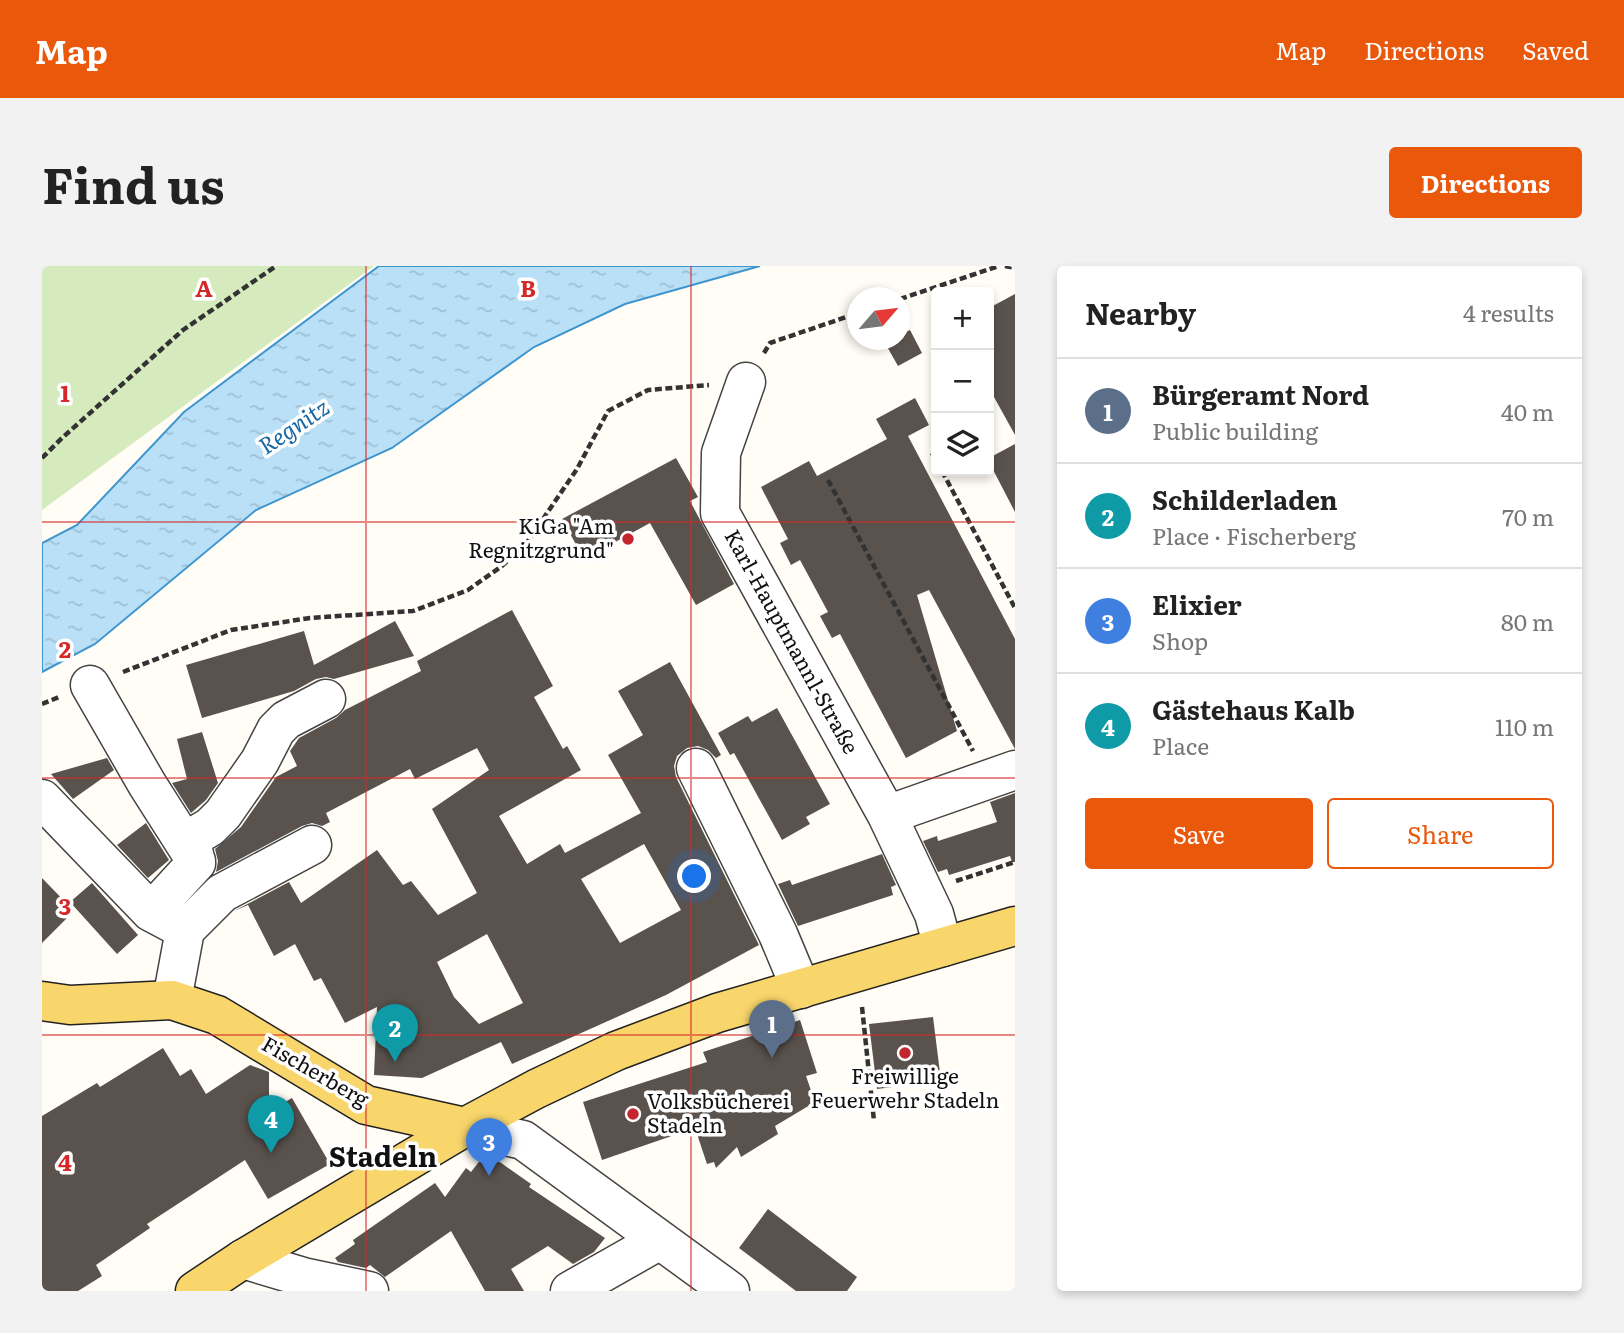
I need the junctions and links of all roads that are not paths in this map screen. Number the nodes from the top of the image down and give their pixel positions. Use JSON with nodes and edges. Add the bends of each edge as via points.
{"nodes":[{"id":1,"x":746,"y":382,"type":"road end"},
{"id":2,"x":90,"y":685,"type":"road end"},
{"id":3,"x":326,"y":699,"type":"dead end"},
{"id":4,"x":696,"y":768,"type":"dead end"},
{"id":5,"x":1001,"y":774,"type":"edge"},
{"id":6,"x":42,"y":799,"type":"edge"},
{"id":7,"x":887,"y":815,"type":"junction"},
{"id":8,"x":312,"y":845,"type":"dead end"},
{"id":9,"x":196,"y":861,"type":"junction"},
{"id":10,"x":151,"y":912,"type":"junction"},
{"id":11,"x":1015,"y":926,"type":"edge"},
{"id":12,"x":185,"y":930,"type":"junction"},
{"id":13,"x":943,"y":947,"type":"junction"},
{"id":14,"x":801,"y":989,"type":"junction"},
{"id":15,"x":172,"y":1000,"type":"junction"},
{"id":16,"x":44,"y":1003,"type":"edge"},
{"id":17,"x":466,"y":1127,"type":"junction"},
{"id":18,"x":660,"y":1240,"type":"junction"},
{"id":19,"x":243,"y":1259,"type":"junction"},
{"id":20,"x":195,"y":1291,"type":"edge"},
{"id":21,"x":369,"y":1291,"type":"edge"},
{"id":22,"x":570,"y":1291,"type":"edge"},
{"id":23,"x":730,"y":1291,"type":"edge"}],
"edges":[{"from":1,"to":7,"type":"street","name":"Karl-Hauptmannl-Straße","via":[[721,453],[720,513]]},
{"from":2,"to":9,"type":"street"},
{"from":3,"to":9,"type":"street","via":[[276,730],[223,814],[193,837]]},
{"from":4,"to":14,"type":"street"},
{"from":5,"to":7,"type":"street"},
{"from":6,"to":10,"type":"street"},
{"from":7,"to":13,"type":"street","name":"Karl-Hauptmannl-Straße","via":[[934,914]]},
{"from":8,"to":12,"type":"street","via":[[222,893]]},
{"from":9,"to":10,"type":"street"},
{"from":10,"to":12,"type":"street"},
{"from":11,"to":13,"type":"main road"},
{"from":12,"to":15,"type":"street"},
{"from":13,"to":14,"type":"main road"},
{"from":14,"to":17,"type":"main road","via":[[717,1013],[616,1051]]},
{"from":15,"to":16,"type":"main road","name":"Fischerberg"},
{"from":15,"to":17,"type":"main road","name":"Fischerberg","via":[[217,1015],[366,1105]]},
{"from":17,"to":18,"type":"street","via":[[523,1140]]},
{"from":17,"to":19,"type":"main road"},
{"from":18,"to":22,"type":"street"},
{"from":18,"to":23,"type":"street"},
{"from":19,"to":20,"type":"main road"},
{"from":19,"to":21,"type":"street","via":[[303,1278]]}]}
